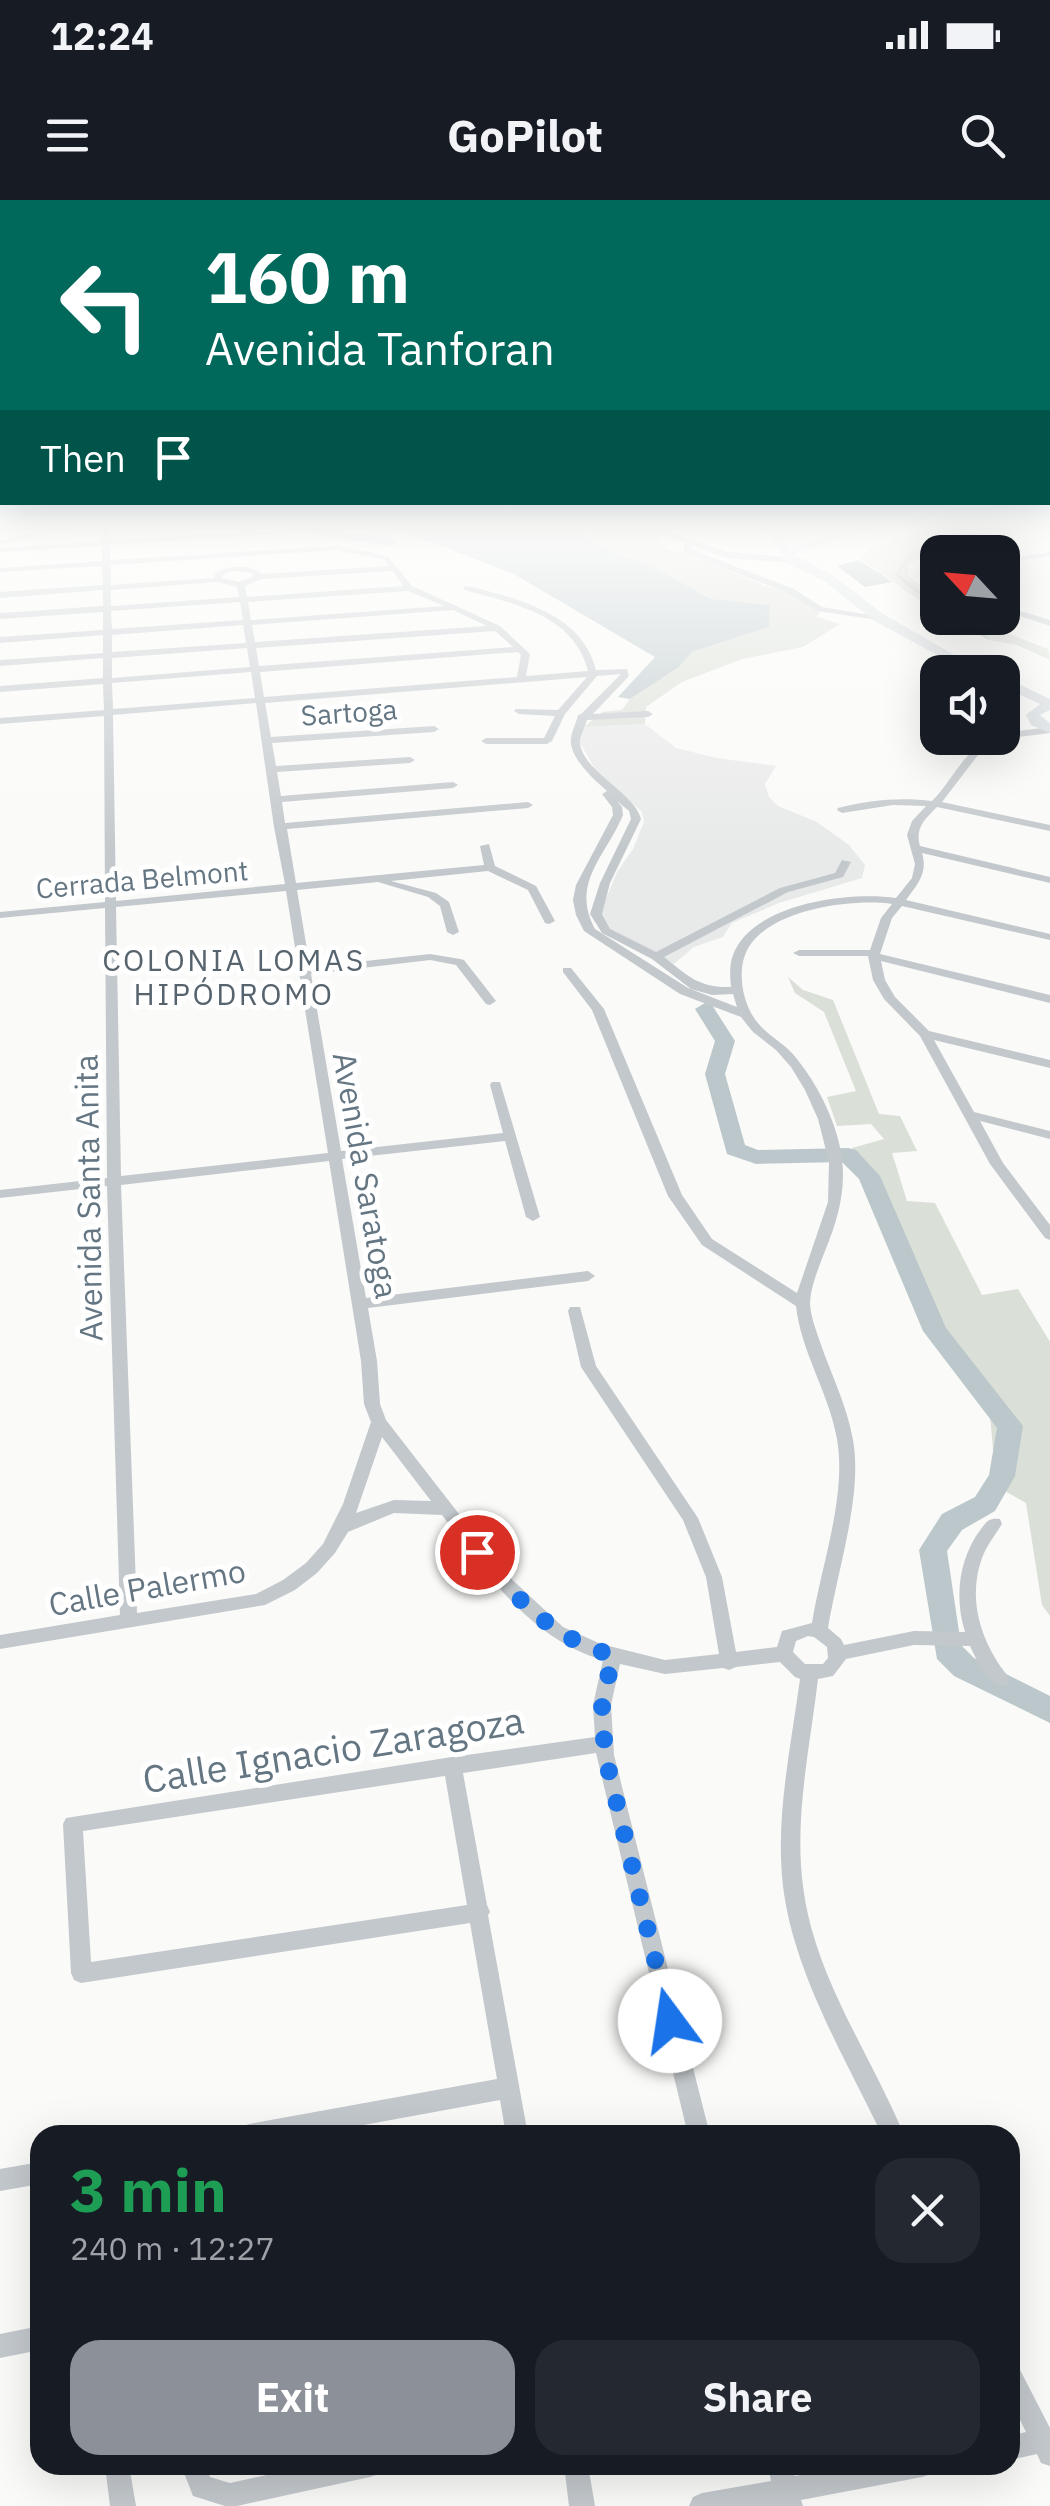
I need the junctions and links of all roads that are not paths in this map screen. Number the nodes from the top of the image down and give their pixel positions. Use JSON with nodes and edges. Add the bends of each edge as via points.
{"nodes":[{"id":1,"x":71,"y":635,"type":"edge"},
{"id":2,"x":106,"y":635,"type":"edge"},
{"id":3,"x":248,"y":635,"type":"edge"},
{"id":4,"x":406,"y":635,"type":"edge"},
{"id":5,"x":505,"y":635,"type":"edge"},
{"id":6,"x":571,"y":635,"type":"edge"},
{"id":7,"x":909,"y":635,"type":"edge"},
{"id":8,"x":924,"y":635,"type":"edge"},
{"id":9,"x":0,"y":640,"type":"edge"},
{"id":10,"x":250,"y":646,"type":"junction"},
{"id":11,"x":521,"y":649,"type":"junction"},
{"id":12,"x":943,"y":655,"type":"edge"},
{"id":13,"x":960,"y":655,"type":"edge"},
{"id":14,"x":108,"y":656,"type":"junction"},
{"id":15,"x":0,"y":664,"type":"edge"},
{"id":16,"x":256,"y":671,"type":"junction"},
{"id":17,"x":598,"y":675,"type":"junction"},
{"id":18,"x":108,"y":680,"type":"junction"},
{"id":19,"x":521,"y":681,"type":"junction"},
{"id":20,"x":0,"y":689,"type":"edge"},
{"id":21,"x":1020,"y":693,"type":"edge"},
{"id":22,"x":1020,"y":697,"type":"edge"},
{"id":23,"x":260,"y":700,"type":"junction"},
{"id":24,"x":1043,"y":709,"type":"edge"},
{"id":25,"x":519,"y":711,"type":"dead end"},
{"id":26,"x":107,"y":713,"type":"junction"},
{"id":27,"x":562,"y":713,"type":"junction"},
{"id":28,"x":648,"y":714,"type":"dead end"},
{"id":29,"x":580,"y":717,"type":"junction"},
{"id":30,"x":0,"y":721,"type":"edge"},
{"id":31,"x":434,"y":729,"type":"dead end"},
{"id":32,"x":1050,"y":729,"type":"edge"},
{"id":33,"x":1022,"y":730,"type":"joint"},
{"id":34,"x":266,"y":740,"type":"junction"},
{"id":35,"x":486,"y":741,"type":"dead end"},
{"id":36,"x":973,"y":755,"type":"edge"},
{"id":37,"x":410,"y":760,"type":"dead end"},
{"id":38,"x":271,"y":769,"type":"junction"},
{"id":39,"x":452,"y":785,"type":"dead end"},
{"id":40,"x":276,"y":799,"type":"junction"},
{"id":41,"x":528,"y":805,"type":"dead end"},
{"id":42,"x":932,"y":806,"type":"junction"},
{"id":43,"x":842,"y":810,"type":"dead end"},
{"id":44,"x":279,"y":827,"type":"junction"},
{"id":45,"x":1050,"y":828,"type":"edge"},
{"id":46,"x":485,"y":846,"type":"dead end"},
{"id":47,"x":915,"y":848,"type":"junction"},
{"id":48,"x":846,"y":862,"type":"dead end"},
{"id":49,"x":589,"y":864,"type":"junction"},
{"id":50,"x":614,"y":866,"type":"junction"},
{"id":51,"x":490,"y":868,"type":"junction"},
{"id":52,"x":374,"y":880,"type":"junction"},
{"id":53,"x":1050,"y":880,"type":"edge"},
{"id":54,"x":288,"y":888,"type":"junction"},
{"id":55,"x":900,"y":902,"type":"junction"},
{"id":56,"x":110,"y":905,"type":"junction"},
{"id":57,"x":0,"y":915,"type":"edge"},
{"id":58,"x":550,"y":921,"type":"dead end"},
{"id":59,"x":453,"y":932,"type":"dead end"},
{"id":60,"x":1050,"y":937,"type":"edge"},
{"id":61,"x":639,"y":948,"type":"junction"},
{"id":62,"x":799,"y":953,"type":"dead end"},
{"id":63,"x":626,"y":954,"type":"junction"},
{"id":64,"x":874,"y":954,"type":"junction"},
{"id":65,"x":656,"y":957,"type":"junction"},
{"id":66,"x":567,"y":970,"type":"dead end"},
{"id":67,"x":304,"y":971,"type":"junction"},
{"id":68,"x":738,"y":990,"type":"junction"},
{"id":69,"x":1050,"y":998,"type":"edge"},
{"id":70,"x":490,"y":1001,"type":"dead end"},
{"id":71,"x":745,"y":1014,"type":"junction"},
{"id":72,"x":925,"y":1034,"type":"junction"},
{"id":73,"x":1050,"y":1064,"type":"edge"},
{"id":74,"x":496,"y":1085,"type":"dead end"},
{"id":75,"x":972,"y":1115,"type":"junction"},
{"id":76,"x":1050,"y":1135,"type":"edge"},
{"id":77,"x":511,"y":1136,"type":"junction"},
{"id":78,"x":336,"y":1156,"type":"junction"},
{"id":79,"x":114,"y":1182,"type":"junction"},
{"id":80,"x":0,"y":1194,"type":"edge"},
{"id":81,"x":533,"y":1217,"type":"dead end"},
{"id":82,"x":1049,"y":1233,"type":"edge"},
{"id":83,"x":588,"y":1276,"type":"dead end"},
{"id":84,"x":802,"y":1303,"type":"junction"},
{"id":85,"x":360,"y":1304,"type":"junction"},
{"id":86,"x":575,"y":1311,"type":"dead end"},
{"id":87,"x":379,"y":1422,"type":"junction"},
{"id":88,"x":447,"y":1510,"type":"junction"},
{"id":89,"x":994,"y":1524,"type":"dead end"},
{"id":90,"x":345,"y":1526,"type":"junction"},
{"id":91,"x":129,"y":1621,"type":"junction"},
{"id":92,"x":819,"y":1631,"type":"junction"},
{"id":93,"x":955,"y":1639,"type":"junction"},
{"id":94,"x":0,"y":1642,"type":"edge"},
{"id":95,"x":838,"y":1653,"type":"junction"},
{"id":96,"x":784,"y":1654,"type":"junction"},
{"id":97,"x":613,"y":1655,"type":"junction"},
{"id":98,"x":729,"y":1663,"type":"junction"},
{"id":99,"x":810,"y":1674,"type":"junction"},
{"id":100,"x":1001,"y":1680,"type":"dead end"},
{"id":101,"x":604,"y":1744,"type":"junction"},
{"id":102,"x":452,"y":1765,"type":"junction"},
{"id":103,"x":480,"y":1912,"type":"junction"},
{"id":104,"x":508,"y":2088,"type":"junction"},
{"id":105,"x":304,"y":2125,"type":"edge"},
{"id":106,"x":514,"y":2125,"type":"edge"},
{"id":107,"x":696,"y":2125,"type":"edge"},
{"id":108,"x":888,"y":2125,"type":"edge"},
{"id":109,"x":30,"y":2175,"type":"edge"},
{"id":110,"x":0,"y":2180,"type":"edge"},
{"id":111,"x":30,"y":2340,"type":"edge"},
{"id":112,"x":0,"y":2346,"type":"edge"},
{"id":113,"x":1020,"y":2394,"type":"edge"},
{"id":114,"x":1020,"y":2448,"type":"edge"},
{"id":115,"x":1047,"y":2448,"type":"edge"},
{"id":116,"x":118,"y":2475,"type":"edge"},
{"id":117,"x":197,"y":2475,"type":"edge"},
{"id":118,"x":323,"y":2475,"type":"edge"},
{"id":119,"x":577,"y":2475,"type":"edge"},
{"id":120,"x":883,"y":2475,"type":"edge"},
{"id":121,"x":788,"y":2499,"type":"edge"},
{"id":122,"x":123,"y":2506,"type":"edge"},
{"id":123,"x":582,"y":2506,"type":"edge"},
{"id":124,"x":702,"y":2506,"type":"edge"}],
"edges":[{"from":1,"to":9,"type":"street"},
{"from":2,"to":14,"type":"street","name":"Avenida Santa Anita"},
{"from":3,"to":10,"type":"street","name":"Avenida Saratoga"},
{"from":4,"to":10,"type":"street"},
{"from":5,"to":11,"type":"street"},
{"from":6,"to":17,"type":"street"},
{"from":7,"to":12,"type":"main road"},
{"from":8,"to":13,"type":"main road"},
{"from":10,"to":14,"type":"street"},
{"from":10,"to":16,"type":"street","name":"Avenida Saratoga"},
{"from":11,"to":16,"type":"street"},
{"from":11,"to":19,"type":"street","via":[[528,660]]},
{"from":14,"to":15,"type":"street"},
{"from":14,"to":18,"type":"street","name":"Avenida Santa Anita"},
{"from":16,"to":18,"type":"street"},
{"from":16,"to":23,"type":"street","name":"Avenida Saratoga"},
{"from":17,"to":19,"type":"street"},
{"from":17,"to":27,"type":"street"},
{"from":17,"to":29,"type":"street","via":[[606,684]]},
{"from":17,"to":29,"type":"street","via":[[626,672]]},
{"from":18,"to":20,"type":"street"},
{"from":18,"to":26,"type":"street","name":"Avenida Santa Anita"},
{"from":19,"to":23,"type":"street"},
{"from":21,"to":24,"type":"main road"},
{"from":22,"to":24,"type":"main road"},
{"from":23,"to":26,"type":"street"},
{"from":23,"to":34,"type":"street","name":"Avenida Saratoga"},
{"from":24,"to":32,"type":"main road"},
{"from":24,"to":33,"type":"street"},
{"from":25,"to":27,"type":"street"},
{"from":26,"to":30,"type":"street"},
{"from":26,"to":56,"type":"street","name":"Avenida Santa Anita"},
{"from":27,"to":35,"type":"street","via":[[547,741]]},
{"from":28,"to":29,"type":"street"},
{"from":29,"to":49,"type":"street","via":[[566,741],[569,750],[617,807],[615,823]]},
{"from":29,"to":50,"type":"street","via":[[577,750],[634,810],[632,832]]},
{"from":31,"to":34,"type":"street","name":"Sartoga"},
{"from":32,"to":33,"type":"street"},
{"from":34,"to":38,"type":"street","name":"Avenida Saratoga"},
{"from":36,"to":42,"type":"street"},
{"from":37,"to":38,"type":"street"},
{"from":38,"to":40,"type":"street","name":"Avenida Saratoga"},
{"from":39,"to":40,"type":"street"},
{"from":40,"to":44,"type":"street","name":"Avenida Saratoga"},
{"from":41,"to":44,"type":"street"},
{"from":42,"to":43,"type":"street","via":[[876,803]]},
{"from":42,"to":45,"type":"street"},
{"from":42,"to":47,"type":"street","via":[[916,821]]},
{"from":44,"to":54,"type":"street","name":"Avenida Saratoga"},
{"from":46,"to":51,"type":"street"},
{"from":47,"to":53,"type":"street"},
{"from":47,"to":55,"type":"street","via":[[920,864]]},
{"from":48,"to":65,"type":"street","via":[[839,875],[784,890]]},
{"from":49,"to":50,"type":"street"},
{"from":49,"to":63,"type":"street","via":[[578,896],[582,919]]},
{"from":50,"to":61,"type":"street","via":[[596,914],[606,931]]},
{"from":51,"to":52,"type":"street","name":"Cerrada Belmont"},
{"from":51,"to":58,"type":"street","via":[[532,888]]},
{"from":52,"to":54,"type":"street","name":"Cerrada Belmont"},
{"from":52,"to":59,"type":"street","via":[[445,904]]},
{"from":54,"to":56,"type":"street","name":"Cerrada Belmont"},
{"from":54,"to":67,"type":"street","name":"Avenida Saratoga"},
{"from":55,"to":60,"type":"street"},
{"from":55,"to":64,"type":"street"},
{"from":55,"to":68,"type":"street","via":[[837,900],[756,928],[738,957]]},
{"from":56,"to":57,"type":"street","name":"Cerrada Belmont"},
{"from":56,"to":79,"type":"street","name":"Avenida Santa Anita"},
{"from":61,"to":63,"type":"street"},
{"from":61,"to":65,"type":"street"},
{"from":62,"to":64,"type":"street"},
{"from":63,"to":71,"type":"street","via":[[684,991]]},
{"from":64,"to":69,"type":"street"},
{"from":64,"to":72,"type":"street","via":[[890,999]]},
{"from":65,"to":68,"type":"street","via":[[704,990]]},
{"from":66,"to":84,"type":"street","via":[[598,1008],[675,1196],[707,1242]]},
{"from":67,"to":70,"type":"street","via":[[445,959],[460,962]]},
{"from":67,"to":78,"type":"street","name":"Avenida Saratoga"},
{"from":68,"to":71,"type":"street"},
{"from":71,"to":84,"type":"street","via":[[801,1076],[824,1115],[835,1155],[838,1196]]},
{"from":72,"to":73,"type":"street"},
{"from":72,"to":75,"type":"street"},
{"from":74,"to":77,"type":"street"},
{"from":75,"to":76,"type":"street"},
{"from":75,"to":82,"type":"street","via":[[997,1164]]},
{"from":77,"to":78,"type":"street"},
{"from":77,"to":81,"type":"street"},
{"from":78,"to":79,"type":"street"},
{"from":78,"to":85,"type":"street","name":"Avenida Saratoga"},
{"from":79,"to":80,"type":"street"},
{"from":79,"to":91,"type":"street","name":"Avenida Santa Anita"},
{"from":83,"to":85,"type":"street"},
{"from":84,"to":92,"type":"street","via":[[846,1444],[846,1487]]},
{"from":85,"to":87,"type":"street","name":"Avenida Saratoga"},
{"from":86,"to":98,"type":"street","via":[[590,1368],[690,1518],[714,1577]]},
{"from":87,"to":88,"type":"street"},
{"from":87,"to":90,"type":"street","name":"Calle Palermo"},
{"from":88,"to":90,"type":"street","via":[[382,1507]]},
{"from":88,"to":97,"type":"street","via":[[477,1552],[557,1632]]},
{"from":89,"to":93,"type":"street","via":[[968,1567]]},
{"from":90,"to":91,"type":"street","name":"Calle Palermo","via":[[310,1572],[286,1589],[259,1600]]},
{"from":91,"to":94,"type":"street","name":"Calle Palermo"},
{"from":92,"to":95,"type":"street"},
{"from":92,"to":96,"type":"street","via":[[788,1636]]},
{"from":93,"to":95,"type":"street","via":[[914,1638]]},
{"from":93,"to":100,"type":"street"},
{"from":95,"to":99,"type":"street","via":[[827,1671]]},
{"from":96,"to":98,"type":"street"},
{"from":96,"to":99,"type":"street"},
{"from":97,"to":98,"type":"street","via":[[664,1667]]},
{"from":97,"to":101,"type":"street","via":[[602,1705]]},
{"from":99,"to":108,"type":"street","via":[[791,1847],[798,1915]]},
{"from":101,"to":102,"type":"street","name":"Calle Ignacio Zaragoza"},
{"from":101,"to":107,"type":"street"},
{"from":102,"to":103,"type":"street"},
{"from":102,"to":103,"type":"street","name":"Calle Ignacio Zaragoza","via":[[73,1824],[81,1973]]},
{"from":103,"to":104,"type":"street"},
{"from":104,"to":105,"type":"street"},
{"from":104,"to":106,"type":"street"},
{"from":109,"to":110,"type":"street"},
{"from":111,"to":112,"type":"street"},
{"from":113,"to":115,"type":"street"},
{"from":114,"to":115,"type":"street"},
{"from":116,"to":122,"type":"street"},
{"from":117,"to":118,"type":"street","via":[[202,2487],[230,2495]]},
{"from":119,"to":123,"type":"street"},
{"from":120,"to":121,"type":"street"},
{"from":121,"to":124,"type":"street"}]}
